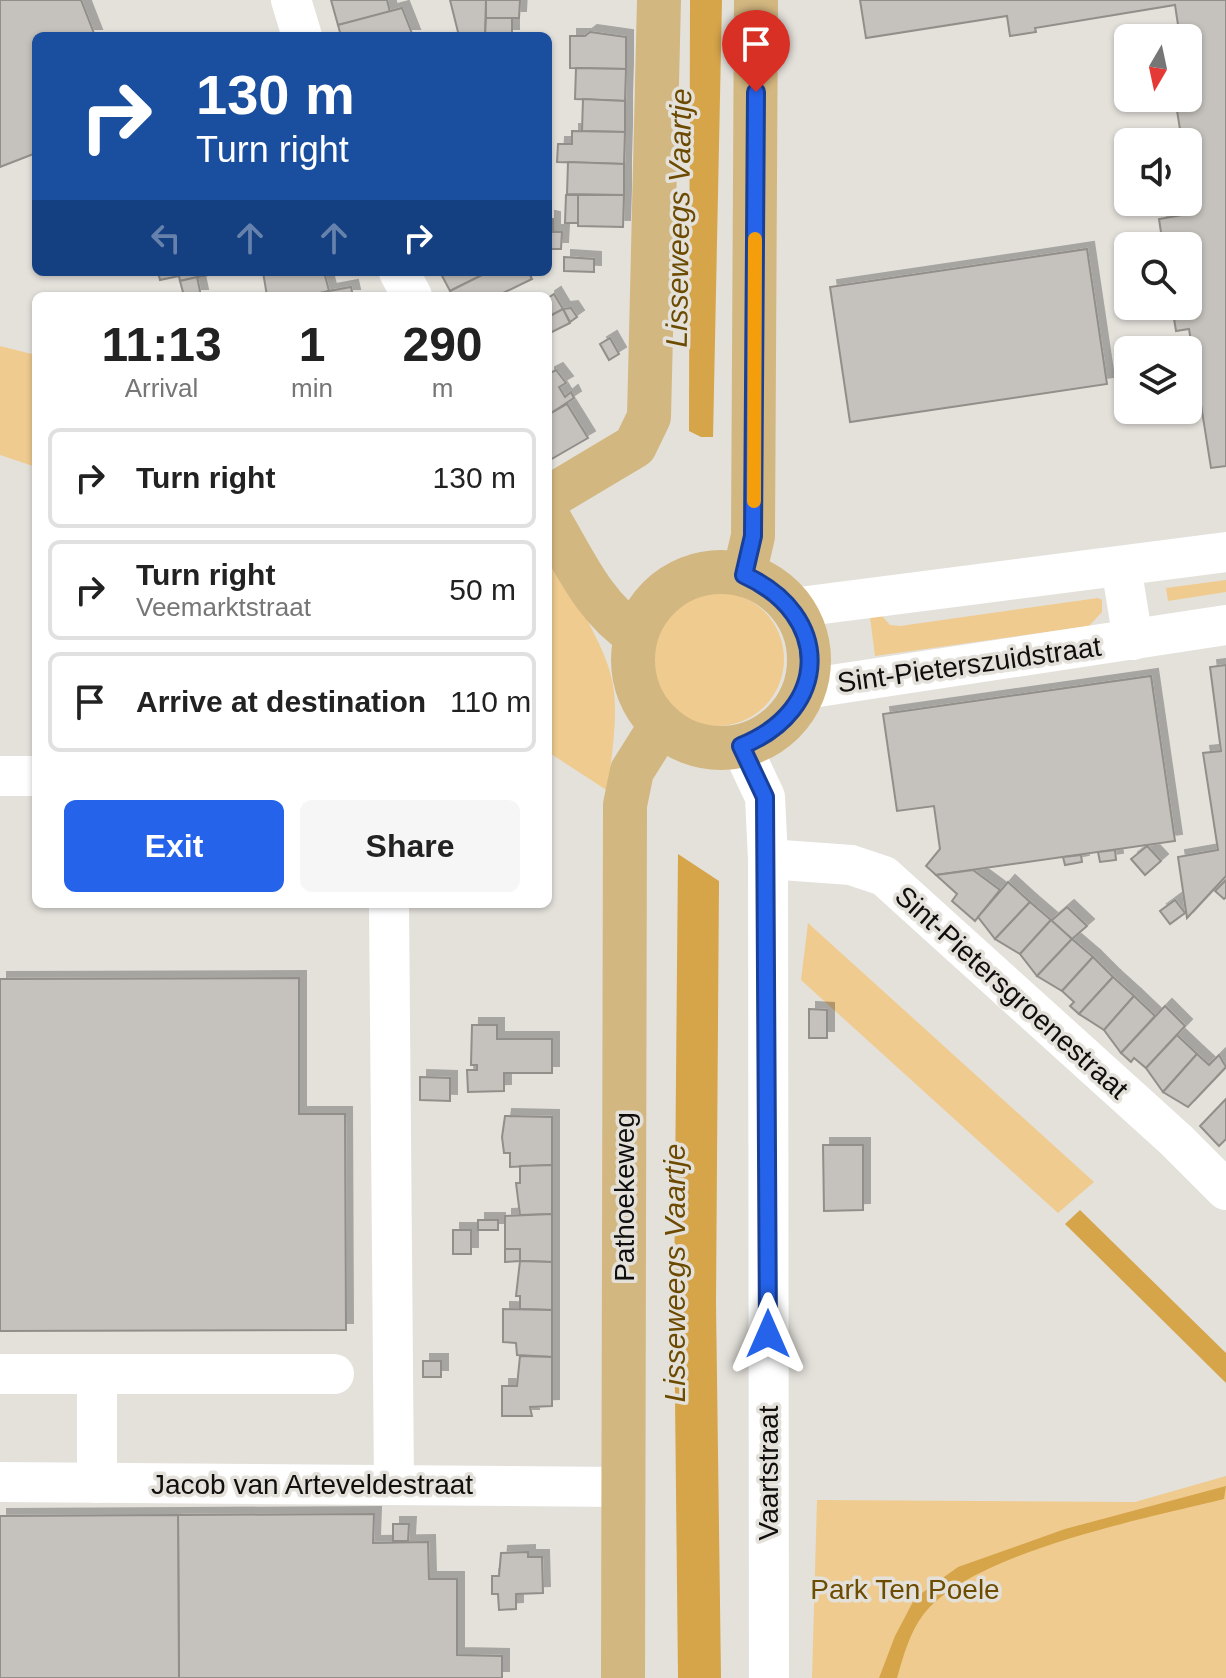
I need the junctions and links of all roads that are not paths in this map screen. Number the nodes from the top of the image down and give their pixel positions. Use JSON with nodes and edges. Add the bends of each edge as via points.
{"nodes":[{"id":1,"x":291,"y":0,"type":"edge"},
{"id":2,"x":659,"y":0,"type":"edge"},
{"id":3,"x":756,"y":0,"type":"edge"},
{"id":4,"x":301,"y":32,"type":"edge"},
{"id":5,"x":552,"y":496,"type":"edge"},
{"id":6,"x":552,"y":524,"type":"edge"},
{"id":7,"x":1226,"y":552,"type":"edge"},
{"id":8,"x":1121,"y":566,"type":"junction"},
{"id":9,"x":744,"y":575,"type":"junction"},
{"id":10,"x":792,"y":608,"type":"junction"},
{"id":11,"x":1226,"y":625,"type":"edge"},
{"id":12,"x":636,"y":635,"type":"junction"},
{"id":13,"x":1133,"y":640,"type":"junction"},
{"id":14,"x":805,"y":689,"type":"junction"},
{"id":15,"x":661,"y":725,"type":"junction"},
{"id":16,"x":741,"y":746,"type":"junction"},
{"id":17,"x":0,"y":776,"type":"edge"},
{"id":18,"x":32,"y":776,"type":"edge"},
{"id":19,"x":768,"y":859,"type":"junction"},
{"id":20,"x":389,"y":908,"type":"edge"},
{"id":21,"x":1226,"y":1190,"type":"edge"},
{"id":22,"x":0,"y":1374,"type":"edge"},
{"id":23,"x":97,"y":1374,"type":"junction"},
{"id":24,"x":334,"y":1374,"type":"dead end"},
{"id":25,"x":0,"y":1482,"type":"edge"},
{"id":26,"x":97,"y":1483,"type":"junction"},
{"id":27,"x":394,"y":1485,"type":"junction"},
{"id":28,"x":624,"y":1487,"type":"junction"},
{"id":29,"x":623,"y":1678,"type":"edge"},
{"id":30,"x":769,"y":1678,"type":"edge"}],
"edges":[{"from":1,"to":4,"type":"street"},
{"from":2,"to":5,"type":"main road","via":[[649,417],[635,446]]},
{"from":3,"to":9,"type":"main road","via":[[753,536]]},
{"from":6,"to":12,"type":"main road","via":[[597,601]]},
{"from":7,"to":8,"type":"street"},
{"from":8,"to":10,"type":"street"},
{"from":8,"to":13,"type":"street","name":"Sint-Pieterszuidstraat"},
{"from":9,"to":10,"type":"main road","via":[[771,587]]},
{"from":9,"to":12,"type":"main road","via":[[717,571],[666,590]]},
{"from":10,"to":14,"type":"main road","via":[[805,633],[810,661]]},
{"from":11,"to":13,"type":"street","name":"Sint-Pieterszuidstraat"},
{"from":12,"to":15,"type":"main road","via":[[635,684]]},
{"from":13,"to":14,"type":"street","name":"Sint-Pieterszuidstraat"},
{"from":14,"to":16,"type":"main road","via":[[790,716],[765,736]]},
{"from":15,"to":16,"type":"main road","via":[[685,741],[712,748]]},
{"from":15,"to":28,"type":"main road","name":"Pathoekeweg","via":[[632,771],[625,805]]},
{"from":16,"to":19,"type":"street","name":"Vaartstraat","via":[[765,797]]},
{"from":17,"to":18,"type":"street"},
{"from":19,"to":21,"type":"street","name":"Sint-Pietersgroenestraat","via":[[851,865],[884,876]]},
{"from":19,"to":30,"type":"street","name":"Vaartstraat"},
{"from":20,"to":27,"type":"street"},
{"from":22,"to":23,"type":"street"},
{"from":23,"to":24,"type":"street"},
{"from":23,"to":26,"type":"street"},
{"from":25,"to":26,"type":"street","name":"Jacob van Arteveldestraat"},
{"from":26,"to":27,"type":"street","name":"Jacob van Arteveldestraat"},
{"from":27,"to":28,"type":"street","name":"Jacob van Arteveldestraat"},
{"from":28,"to":29,"type":"main road","name":"Pathoekeweg"}]}
